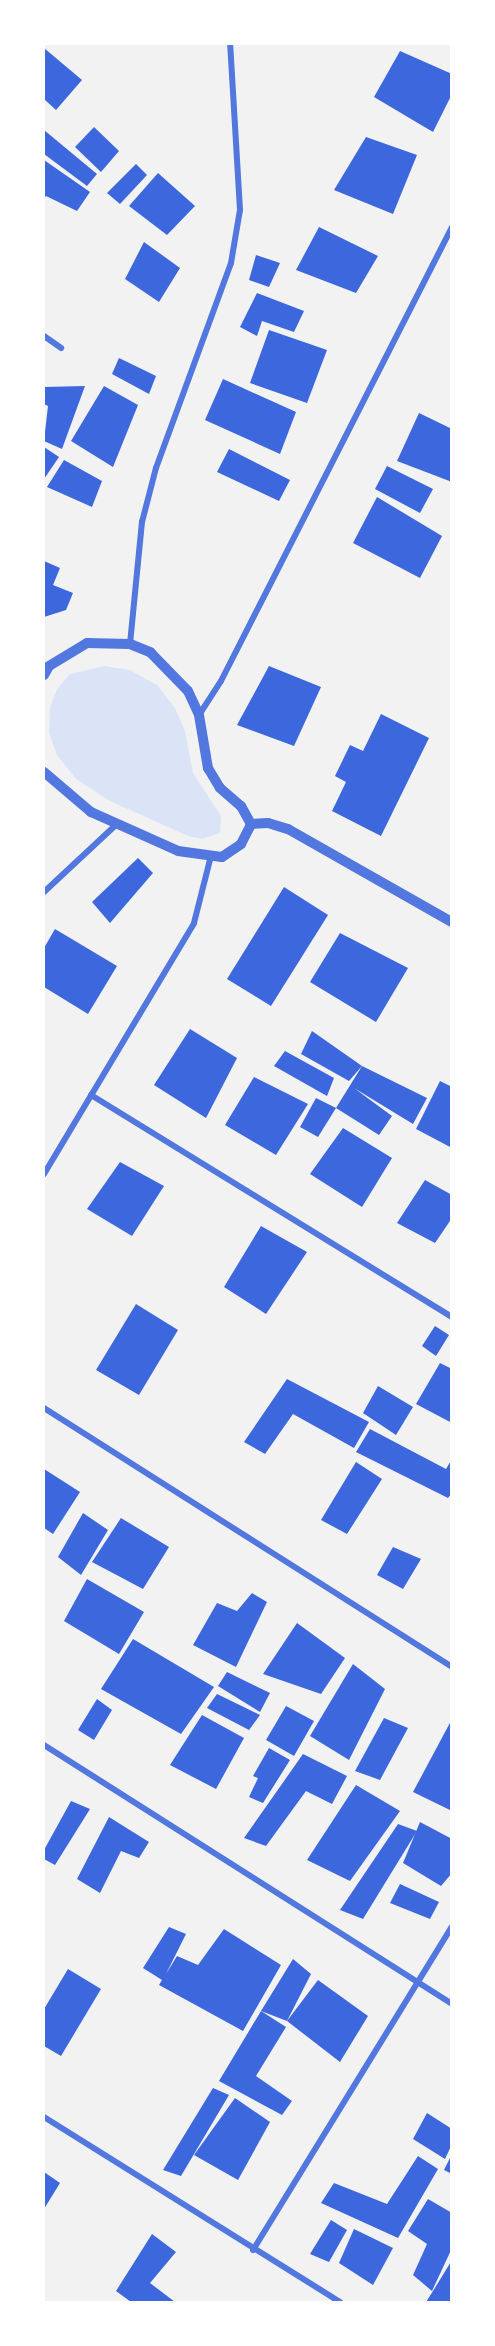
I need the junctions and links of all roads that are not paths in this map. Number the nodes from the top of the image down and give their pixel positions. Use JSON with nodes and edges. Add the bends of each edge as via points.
{"nodes":[{"id":1,"x":231,"y":44,"type":"edge"},
{"id":2,"x":452,"y":227,"type":"edge"},
{"id":3,"x":44,"y":336,"type":"edge"},
{"id":4,"x":61,"y":348,"type":"dead end"},
{"id":5,"x":130,"y":644,"type":"junction"},
{"id":6,"x":44,"y":675,"type":"edge"},
{"id":7,"x":199,"y":715,"type":"junction"},
{"id":8,"x":44,"y":772,"type":"edge"},
{"id":9,"x":251,"y":824,"type":"junction"},
{"id":10,"x":117,"y":825,"type":"junction"},
{"id":11,"x":211,"y":856,"type":"junction"},
{"id":12,"x":44,"y":892,"type":"edge"},
{"id":13,"x":452,"y":922,"type":"edge"},
{"id":14,"x":91,"y":1095,"type":"junction"},
{"id":15,"x":44,"y":1174,"type":"edge"},
{"id":16,"x":452,"y":1317,"type":"edge"},
{"id":17,"x":44,"y":1408,"type":"edge"},
{"id":18,"x":452,"y":1667,"type":"edge"},
{"id":19,"x":44,"y":1745,"type":"edge"},
{"id":20,"x":452,"y":1927,"type":"edge"},
{"id":21,"x":417,"y":1982,"type":"junction"},
{"id":22,"x":452,"y":2004,"type":"edge"},
{"id":23,"x":44,"y":2117,"type":"edge"},
{"id":24,"x":253,"y":2250,"type":"junction"},
{"id":25,"x":340,"y":2302,"type":"edge"}],
"edges":[{"from":1,"to":5,"type":"street","via":[[239,220],[231,263],[156,468],[142,522]]},
{"from":2,"to":7,"type":"street","via":[[221,681]]},
{"from":3,"to":4,"type":"street"},
{"from":5,"to":6,"type":"street","via":[[87,643],[49,666]]},
{"from":5,"to":7,"type":"street","via":[[150,652],[172,672],[188,691]]},
{"from":7,"to":9,"type":"street","via":[[208,768],[220,788],[241,806]]},
{"from":8,"to":10,"type":"street","via":[[91,812]]},
{"from":9,"to":11,"type":"street","via":[[241,844],[222,857]]},
{"from":9,"to":13,"type":"street","via":[[288,829]]},
{"from":10,"to":11,"type":"street","via":[[178,851]]},
{"from":10,"to":12,"type":"street"},
{"from":11,"to":14,"type":"street","via":[[194,923]]},
{"from":14,"to":15,"type":"street"},
{"from":14,"to":16,"type":"street"},
{"from":17,"to":18,"type":"street"},
{"from":19,"to":21,"type":"street"},
{"from":20,"to":21,"type":"street"},
{"from":21,"to":22,"type":"street"},
{"from":21,"to":24,"type":"street"},
{"from":23,"to":24,"type":"street"},
{"from":24,"to":25,"type":"street"}]}
